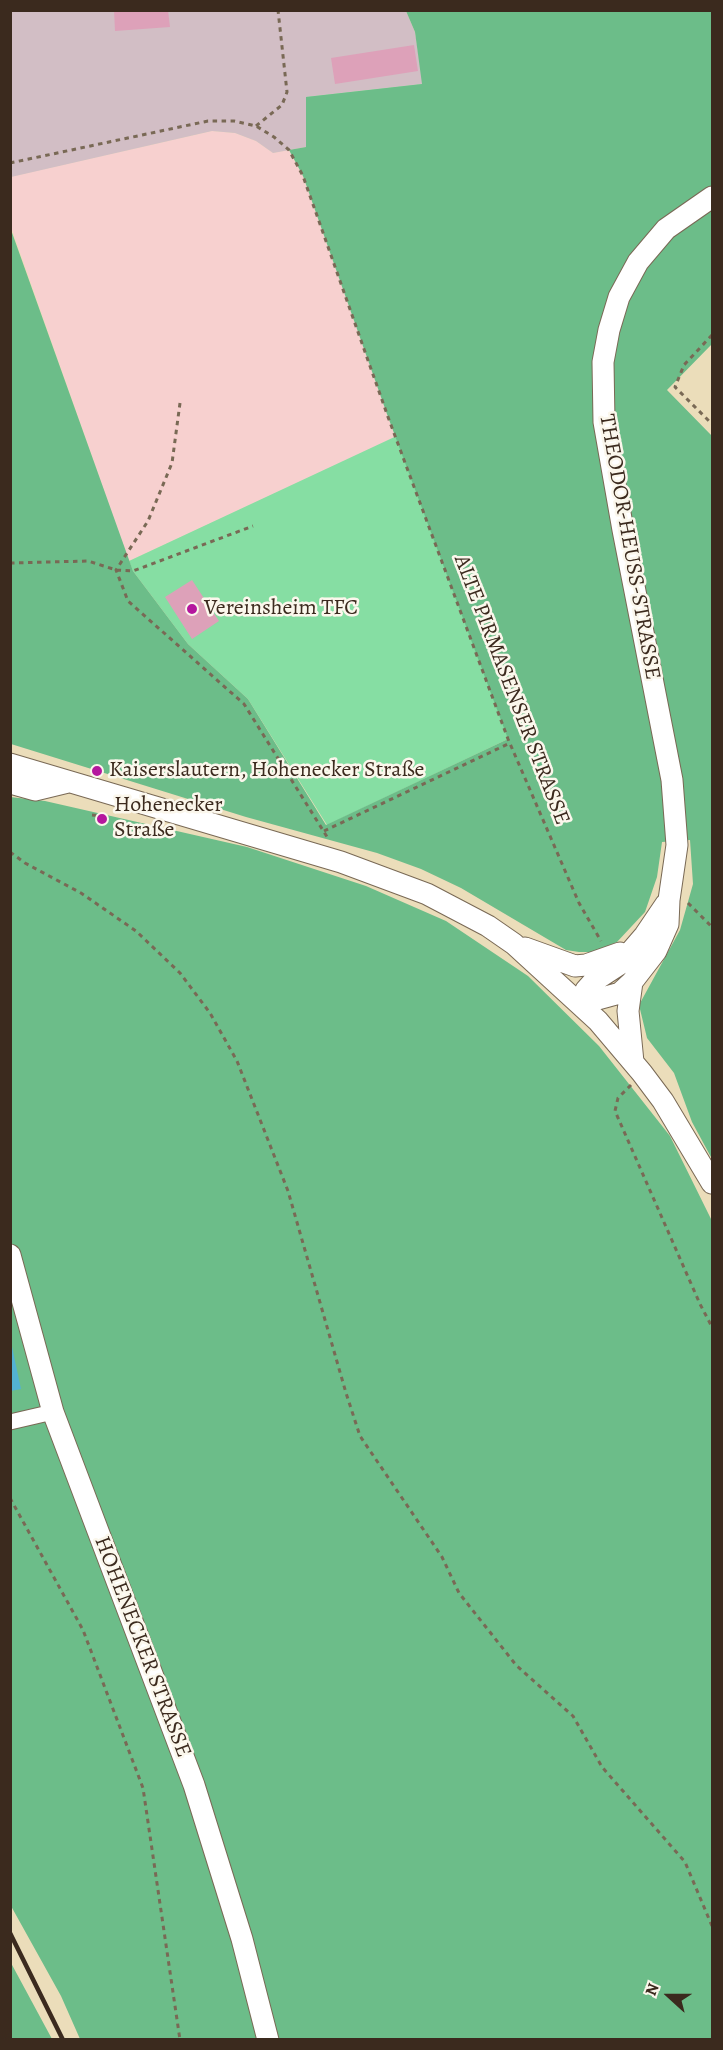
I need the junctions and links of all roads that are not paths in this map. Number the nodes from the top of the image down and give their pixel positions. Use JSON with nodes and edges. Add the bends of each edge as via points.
{"nodes":[{"id":1,"x":712,"y":197,"type":"edge"},
{"id":2,"x":10,"y":764,"type":"edge"},
{"id":3,"x":70,"y":782,"type":"junction"},
{"id":4,"x":10,"y":783,"type":"edge"},
{"id":5,"x":675,"y":899,"type":"junction"},
{"id":6,"x":514,"y":944,"type":"junction"},
{"id":7,"x":634,"y":946,"type":"junction"},
{"id":8,"x":632,"y":982,"type":"junction"},
{"id":9,"x":580,"y":1005,"type":"junction"},
{"id":10,"x":637,"y":1067,"type":"junction"},
{"id":11,"x":712,"y":1183,"type":"edge"},
{"id":12,"x":10,"y":1255,"type":"edge"},
{"id":13,"x":53,"y":1412,"type":"junction"},
{"id":14,"x":10,"y":1422,"type":"edge"},
{"id":15,"x":268,"y":2040,"type":"edge"}],
"edges":[{"from":1,"to":5,"type":"street","name":"THEODOR-HEUSS-STRASSE","via":[[666,229],[638,262],[619,297],[603,362],[604,422],[672,780]]},
{"from":2,"to":3,"type":"street"},
{"from":3,"to":4,"type":"street","via":[[35,790]]},
{"from":3,"to":6,"type":"street","via":[[381,875],[456,908]]},
{"from":5,"to":7,"type":"street","name":"THEODOR-HEUSS-STRASSE"},
{"from":5,"to":8,"type":"street","name":"THEODOR-HEUSS-STRASSE","via":[[656,951]]},
{"from":6,"to":7,"type":"street","via":[[575,966],[611,957]]},
{"from":6,"to":9,"type":"street"},
{"from":7,"to":9,"type":"street","name":"THEODOR-HEUSS-STRASSE","via":[[620,964],[594,981]]},
{"from":8,"to":9,"type":"street","name":"THEODOR-HEUSS-STRASSE","via":[[620,993]]},
{"from":8,"to":10,"type":"street","via":[[628,1011]]},
{"from":9,"to":10,"type":"street"},
{"from":10,"to":11,"type":"street","via":[[663,1101]]},
{"from":12,"to":13,"type":"street","name":"HOHENECKER STRASSE"},
{"from":13,"to":14,"type":"street"},
{"from":13,"to":15,"type":"street","name":"HOHENECKER STRASSE","via":[[194,1785],[242,1939]]}]}
